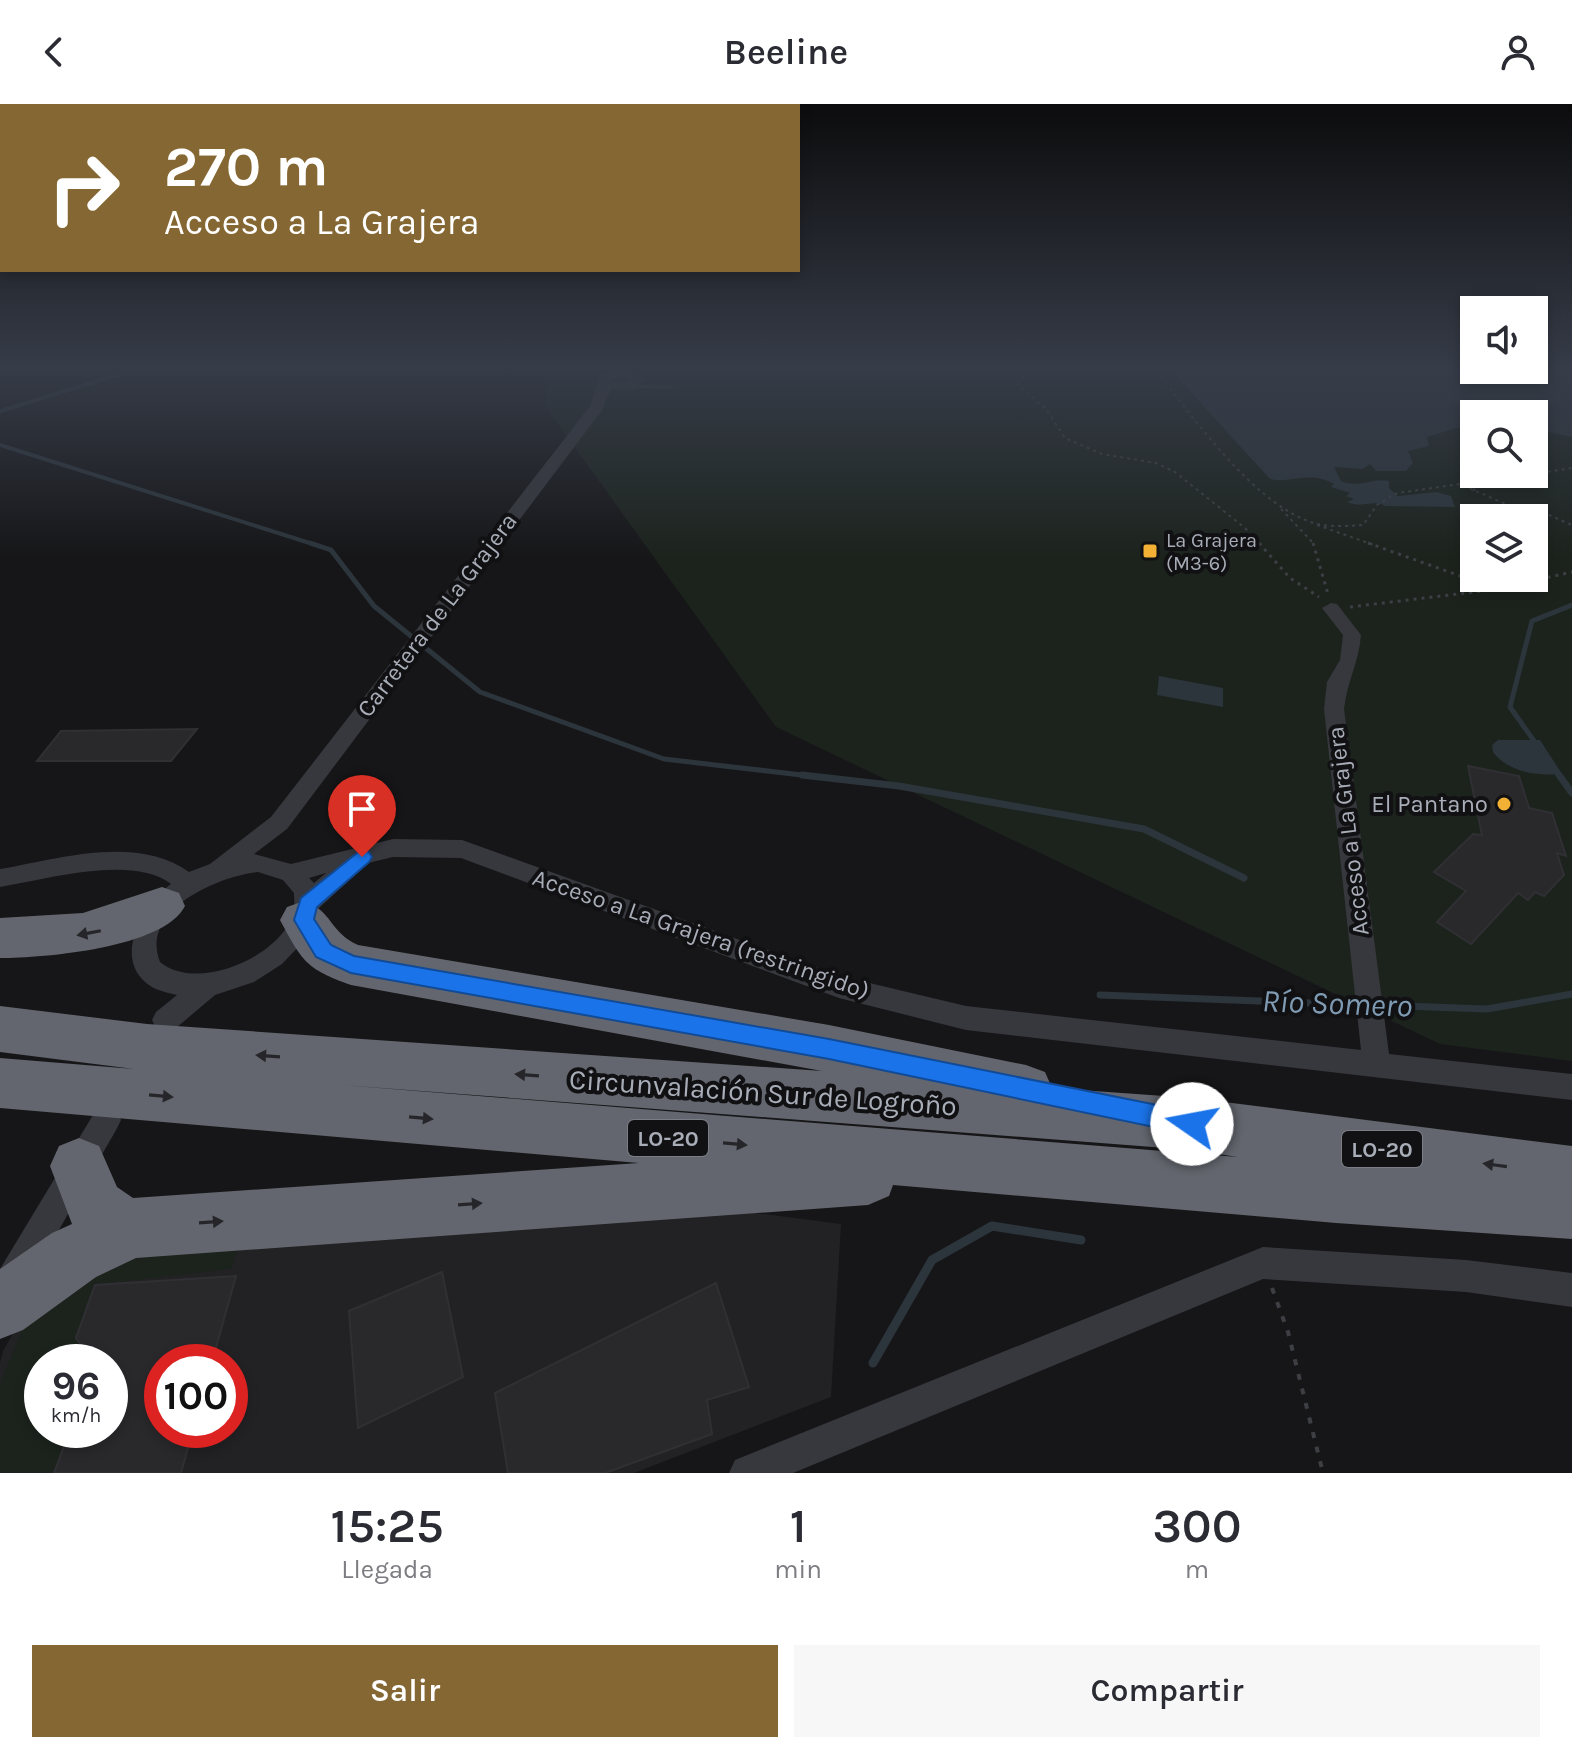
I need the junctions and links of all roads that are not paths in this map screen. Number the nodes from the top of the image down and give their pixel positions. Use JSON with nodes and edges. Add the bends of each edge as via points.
{"nodes":[{"id":1,"x":579,"y":431,"type":"edge"},
{"id":2,"x":1329,"y":606,"type":"road end"},
{"id":3,"x":279,"y":823,"type":"junction"},
{"id":4,"x":362,"y":857,"type":"junction"},
{"id":5,"x":219,"y":869,"type":"junction"},
{"id":6,"x":0,"y":878,"type":"edge"},
{"id":7,"x":294,"y":890,"type":"junction"},
{"id":8,"x":175,"y":895,"type":"junction"},
{"id":9,"x":0,"y":938,"type":"edge"},
{"id":10,"x":164,"y":980,"type":"junction"},
{"id":11,"x":208,"y":986,"type":"junction"},
{"id":12,"x":0,"y":1029,"type":"edge"},
{"id":13,"x":1377,"y":1065,"type":"junction"},
{"id":14,"x":0,"y":1083,"type":"edge"},
{"id":15,"x":1572,"y":1087,"type":"edge"},
{"id":16,"x":1192,"y":1124,"type":"junction"},
{"id":17,"x":92,"y":1143,"type":"joint"},
{"id":18,"x":1572,"y":1175,"type":"edge"},
{"id":19,"x":1336,"y":1194,"type":"junction"},
{"id":20,"x":1572,"y":1209,"type":"edge"},
{"id":21,"x":133,"y":1228,"type":"junction"},
{"id":22,"x":1572,"y":1290,"type":"edge"},
{"id":23,"x":0,"y":1300,"type":"edge"},
{"id":24,"x":0,"y":1307,"type":"edge"},
{"id":25,"x":748,"y":1473,"type":"edge"}],
"edges":[{"from":1,"to":3,"type":"street","name":"Carretera de La Grajera"},
{"from":2,"to":13,"type":"street","name":"Acceso a La Grajera","via":[[1352,635],[1350,660],[1336,689],[1336,737]]},
{"from":3,"to":5,"type":"street","name":"Carretera de La Grajera"},
{"from":3,"to":7,"type":"street"},
{"from":4,"to":7,"type":"street"},
{"from":4,"to":7,"type":"street"},
{"from":4,"to":13,"type":"street","name":"Acceso a La Grajera (restringido)","via":[[393,848],[462,849],[839,987],[966,1018]]},
{"from":5,"to":7,"type":"street","via":[[258,863]]},
{"from":5,"to":8,"type":"street"},
{"from":6,"to":8,"type":"street","via":[[79,864],[136,863],[162,866]]},
{"from":7,"to":11,"type":"street","via":[[278,955],[257,969]]},
{"from":7,"to":16,"type":"highway","via":[[323,951],[351,964],[829,1049]]},
{"from":8,"to":9,"type":"highway","one_way":true,"via":[[93,933]]},
{"from":8,"to":10,"type":"street","via":[[150,923],[143,945],[148,966]]},
{"from":10,"to":11,"type":"street"},
{"from":10,"to":11,"type":"street","via":[[166,1020]]},
{"from":16,"to":12,"type":"highway","name":"Circunvalación Sur de Logroño","number":"LO-20","one_way":true,"via":[[147,1047]]},
{"from":13,"to":15,"type":"street","name":"Acceso a La Grajera (restringido)"},
{"from":14,"to":19,"type":"highway","name":"Circunvalación Sur de Logroño","number":"LO-20","one_way":true},
{"from":18,"to":16,"type":"highway","name":"Circunvalación Sur de Logroño","number":"LO-20","one_way":true},
{"from":17,"to":21,"type":"highway","via":[[97,1212],[110,1224]]},
{"from":17,"to":23,"type":"street"},
{"from":19,"to":20,"type":"highway","name":"Circunvalación Sur de Logroño","number":"LO-20"},
{"from":21,"to":19,"type":"highway","one_way":true,"via":[[905,1173]]},
{"from":21,"to":24,"type":"highway","via":[[74,1255]]},
{"from":22,"to":25,"type":"street","via":[[1466,1276],[1263,1263]]}]}
